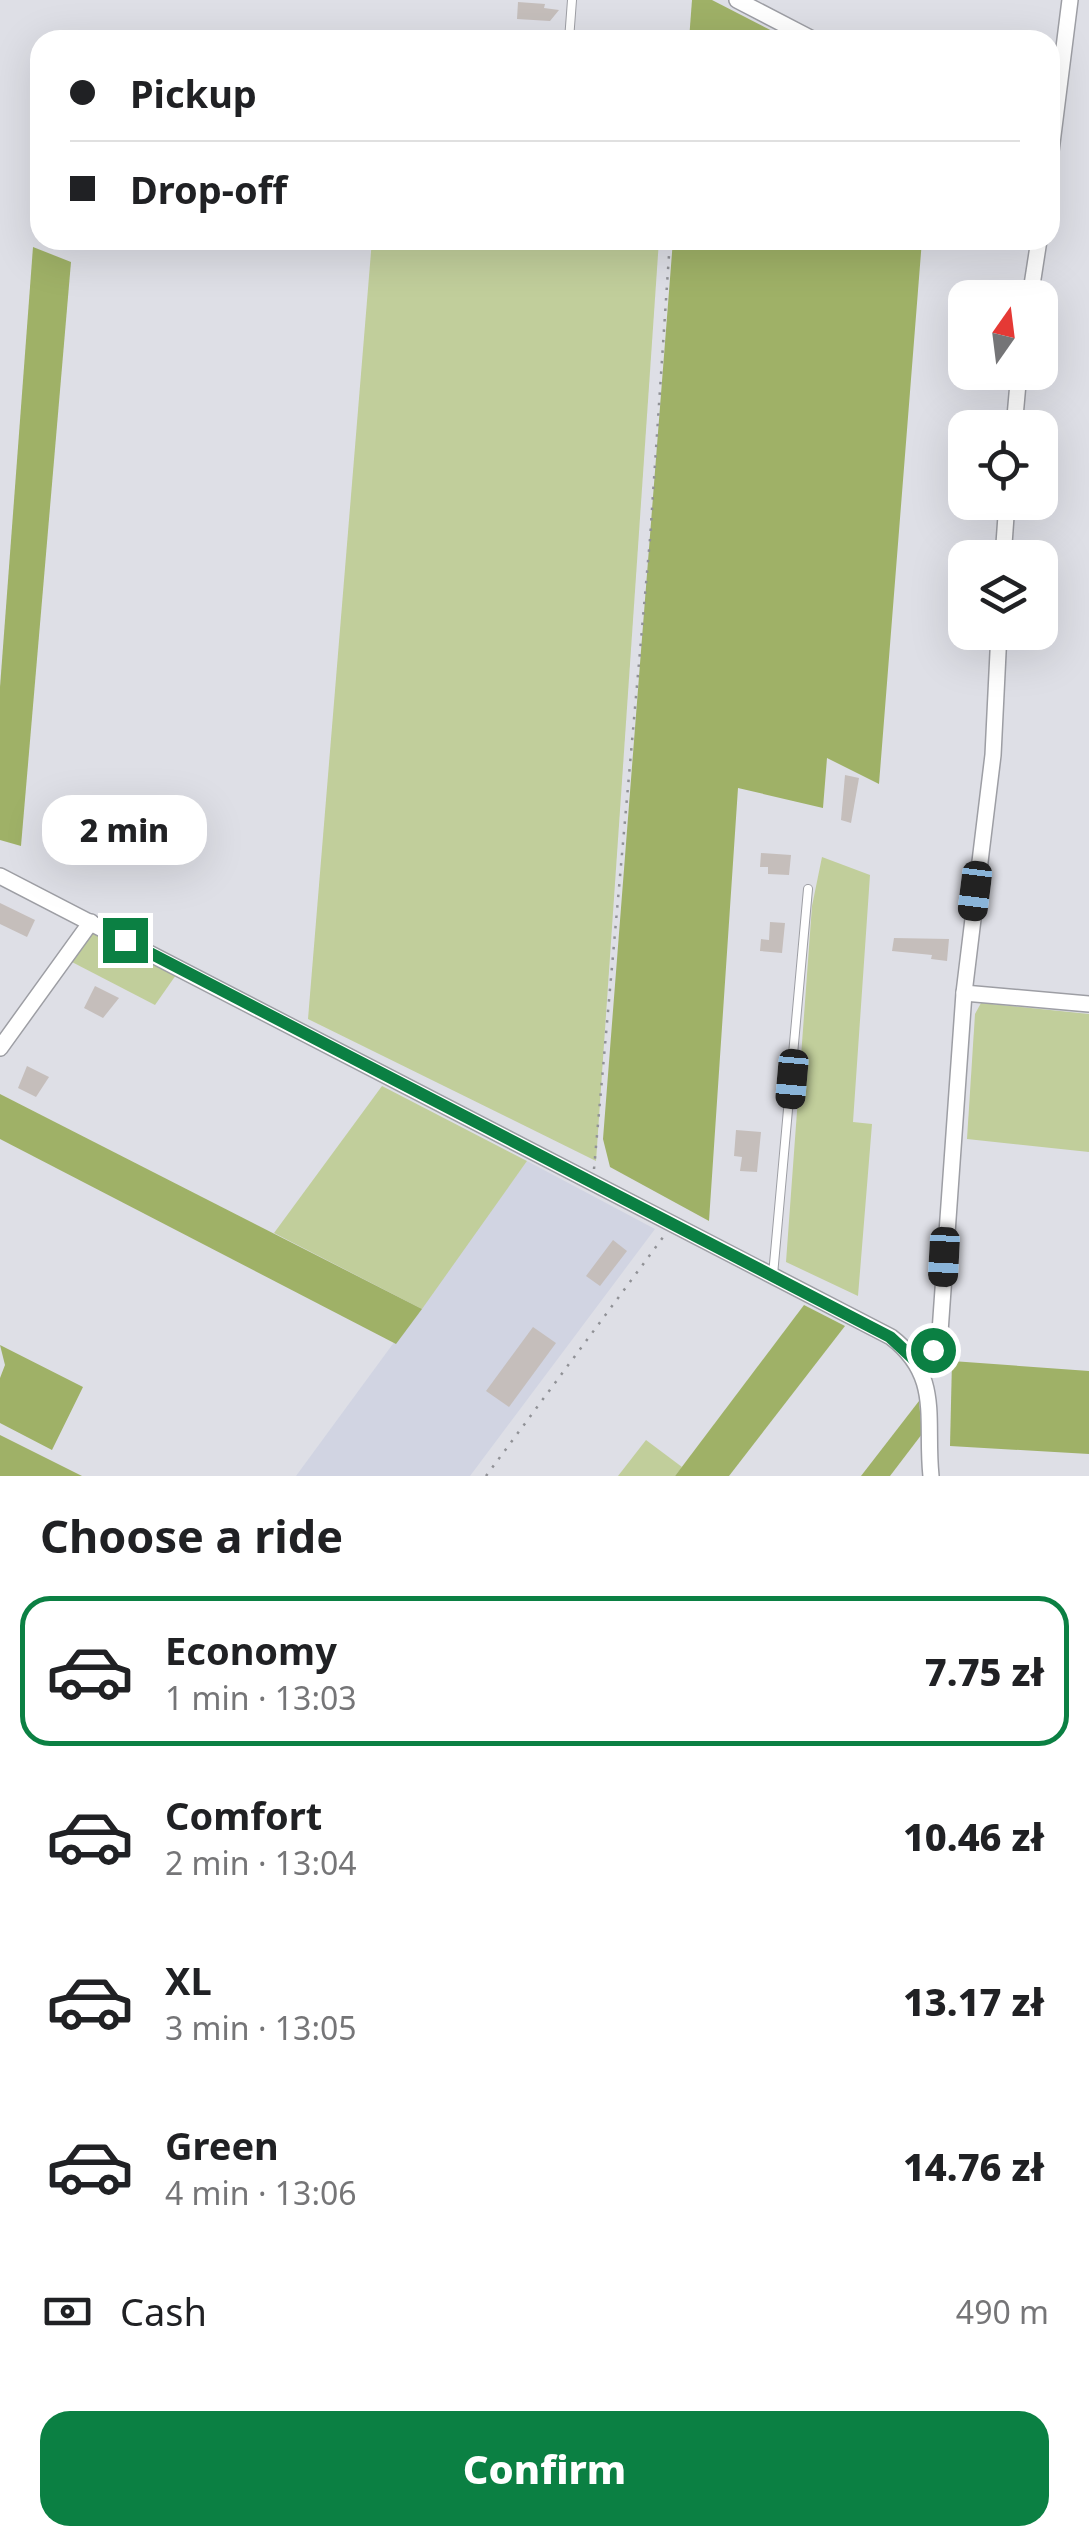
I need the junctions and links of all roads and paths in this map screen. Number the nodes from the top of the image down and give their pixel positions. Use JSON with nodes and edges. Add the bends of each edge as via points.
{"nodes":[{"id":1,"x":572,"y":0,"type":"edge"},
{"id":2,"x":737,"y":0,"type":"edge"},
{"id":3,"x":1070,"y":0,"type":"edge"},
{"id":4,"x":570,"y":30,"type":"edge"},
{"id":5,"x":795,"y":30,"type":"edge"},
{"id":6,"x":1060,"y":80,"type":"edge"},
{"id":7,"x":669,"y":250,"type":"edge"},
{"id":8,"x":1037,"y":250,"type":"edge"},
{"id":9,"x":1033,"y":280,"type":"edge"},
{"id":10,"x":998,"y":650,"type":"edge"},
{"id":11,"x":0,"y":876,"type":"edge"},
{"id":12,"x":808,"y":889,"type":"dead end"},
{"id":13,"x":92,"y":922,"type":"junction"},
{"id":14,"x":964,"y":993,"type":"junction"},
{"id":15,"x":1089,"y":1004,"type":"edge"},
{"id":16,"x":0,"y":1048,"type":"edge"},
{"id":17,"x":589,"y":1180,"type":"junction"},
{"id":18,"x":673,"y":1223,"type":"junction"},
{"id":19,"x":773,"y":1275,"type":"junction"},
{"id":20,"x":919,"y":1364,"type":"junction"},
{"id":21,"x":486,"y":1476,"type":"edge"},
{"id":22,"x":931,"y":1476,"type":"edge"}],
"edges":[{"from":1,"to":4,"type":"lane"},
{"from":2,"to":5,"type":"street"},
{"from":3,"to":6,"type":"street"},
{"from":7,"to":17,"type":"path","via":[[598,1144]]},
{"from":8,"to":9,"type":"street"},
{"from":10,"to":14,"type":"street","via":[[993,755]]},
{"from":11,"to":13,"type":"street"},
{"from":12,"to":19,"type":"lane"},
{"from":13,"to":16,"type":"street"},
{"from":13,"to":17,"type":"street"},
{"from":14,"to":15,"type":"street"},
{"from":14,"to":20,"type":"street","via":[[940,1332]]},
{"from":17,"to":18,"type":"street"},
{"from":18,"to":19,"type":"street"},
{"from":18,"to":21,"type":"path"},
{"from":19,"to":20,"type":"street","via":[[890,1337]]},
{"from":20,"to":22,"type":"street","via":[[929,1396]]}]}
